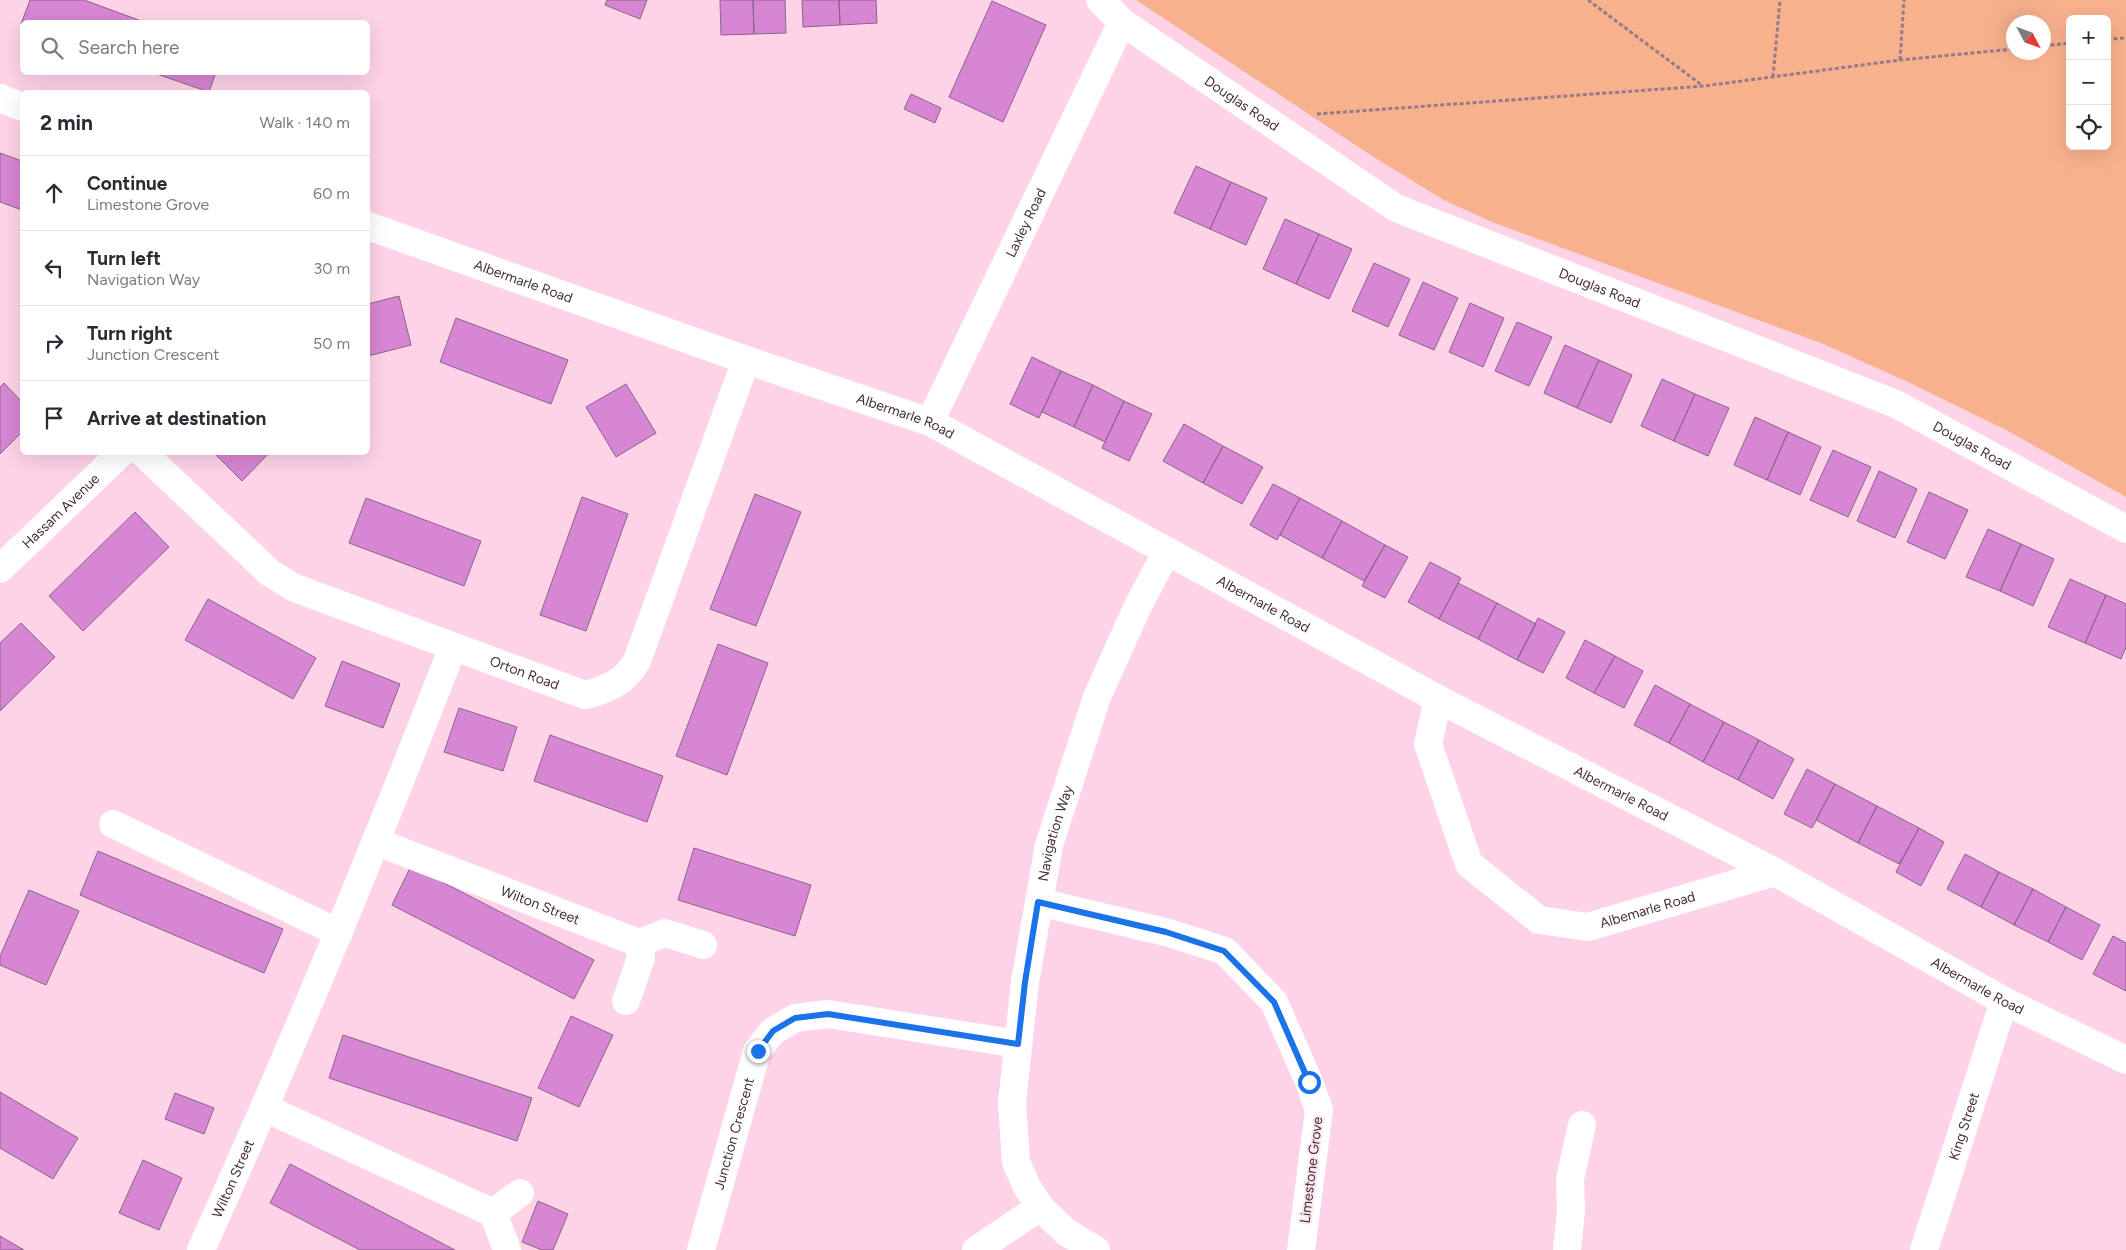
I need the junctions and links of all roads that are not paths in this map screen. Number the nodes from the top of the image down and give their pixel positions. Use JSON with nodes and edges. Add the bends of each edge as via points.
{"nodes":[{"id":1,"x":1100,"y":0,"type":"edge"},
{"id":2,"x":1122,"y":22,"type":"junction"},
{"id":3,"x":0,"y":98,"type":"edge"},
{"id":4,"x":20,"y":106,"type":"edge"},
{"id":5,"x":370,"y":227,"type":"edge"},
{"id":6,"x":746,"y":360,"type":"junction"},
{"id":7,"x":930,"y":422,"type":"junction"},
{"id":8,"x":119,"y":455,"type":"edge"},
{"id":9,"x":145,"y":455,"type":"edge"},
{"id":10,"x":2126,"y":530,"type":"edge"},
{"id":11,"x":1166,"y":551,"type":"junction"},
{"id":12,"x":0,"y":569,"type":"edge"},
{"id":13,"x":453,"y":647,"type":"junction"},
{"id":14,"x":1438,"y":699,"type":"junction"},
{"id":15,"x":113,"y":824,"type":"dead end"},
{"id":16,"x":377,"y":842,"type":"junction"},
{"id":17,"x":1776,"y":872,"type":"junction"},
{"id":18,"x":1038,"y":902,"type":"junction"},
{"id":19,"x":339,"y":932,"type":"junction"},
{"id":20,"x":639,"y":943,"type":"junction"},
{"id":21,"x":703,"y":945,"type":"dead end"},
{"id":22,"x":626,"y":1001,"type":"dead end"},
{"id":23,"x":2004,"y":1002,"type":"junction"},
{"id":24,"x":1018,"y":1044,"type":"junction"},
{"id":25,"x":2126,"y":1060,"type":"edge"},
{"id":26,"x":265,"y":1108,"type":"junction"},
{"id":27,"x":1582,"y":1125,"type":"dead end"},
{"id":28,"x":520,"y":1193,"type":"dead end"},
{"id":29,"x":1040,"y":1207,"type":"junction"},
{"id":30,"x":493,"y":1212,"type":"junction"},
{"id":31,"x":201,"y":1250,"type":"edge"},
{"id":32,"x":507,"y":1250,"type":"edge"},
{"id":33,"x":701,"y":1250,"type":"edge"},
{"id":34,"x":976,"y":1250,"type":"edge"},
{"id":35,"x":1096,"y":1250,"type":"edge"},
{"id":36,"x":1301,"y":1250,"type":"edge"},
{"id":37,"x":1567,"y":1250,"type":"edge"},
{"id":38,"x":1924,"y":1250,"type":"edge"}],
"edges":[{"from":1,"to":2,"type":"street","name":"Douglas Road"},
{"from":2,"to":7,"type":"street","name":"Laxley Road"},
{"from":2,"to":10,"type":"street","name":"Douglas Road","via":[[1396,208],[1896,404]]},
{"from":3,"to":4,"type":"street"},
{"from":5,"to":6,"type":"street","name":"Albermarle Road"},
{"from":6,"to":7,"type":"street","name":"Albermarle Road"},
{"from":6,"to":13,"type":"street","name":"Orton Road","via":[[640,652],[629,674],[602,690],[585,694]]},
{"from":7,"to":11,"type":"street","name":"Albermarle Road"},
{"from":8,"to":12,"type":"street","name":"Hassam Avenue"},
{"from":9,"to":13,"type":"street","name":"Orton Road","via":[[270,573],[295,588]]},
{"from":11,"to":14,"type":"street","name":"Albermarle Road"},
{"from":11,"to":18,"type":"street","name":"Navigation Way","via":[[1098,697],[1048,846]]},
{"from":13,"to":16,"type":"street","name":"Wilton Street"},
{"from":14,"to":17,"type":"street","name":"Albermarle Road"},
{"from":14,"to":17,"type":"street","name":"Albemarle Road","via":[[1428,744],[1470,864],[1539,920],[1588,927]]},
{"from":15,"to":19,"type":"street"},
{"from":16,"to":19,"type":"street","name":"Wilton Street"},
{"from":16,"to":20,"type":"street","name":"Wilton Street"},
{"from":17,"to":23,"type":"street","name":"Albermarle Road"},
{"from":18,"to":24,"type":"street","name":"Navigation Way"},
{"from":18,"to":36,"type":"street","name":"Limestone Grove","via":[[1166,932],[1224,951],[1274,1002],[1319,1110]]},
{"from":19,"to":26,"type":"street","name":"Wilton Street"},
{"from":20,"to":21,"type":"street","via":[[665,932]]},
{"from":20,"to":22,"type":"street","via":[[641,958]]},
{"from":23,"to":25,"type":"street","name":"Albermarle Road"},
{"from":23,"to":38,"type":"street","name":"King Street"},
{"from":24,"to":29,"type":"street","name":"Navigation Way","via":[[1012,1103],[1016,1162],[1027,1188]]},
{"from":24,"to":33,"type":"street","name":"Junction Crescent","via":[[828,1014],[795,1018],[773,1031],[758,1051]]},
{"from":26,"to":30,"type":"street"},
{"from":26,"to":31,"type":"street","name":"Wilton Street"},
{"from":27,"to":37,"type":"street","via":[[1570,1180]]},
{"from":28,"to":30,"type":"street"},
{"from":29,"to":34,"type":"street"},
{"from":29,"to":35,"type":"street","name":"Navigation Way","via":[[1066,1232]]},
{"from":30,"to":32,"type":"street"}]}
